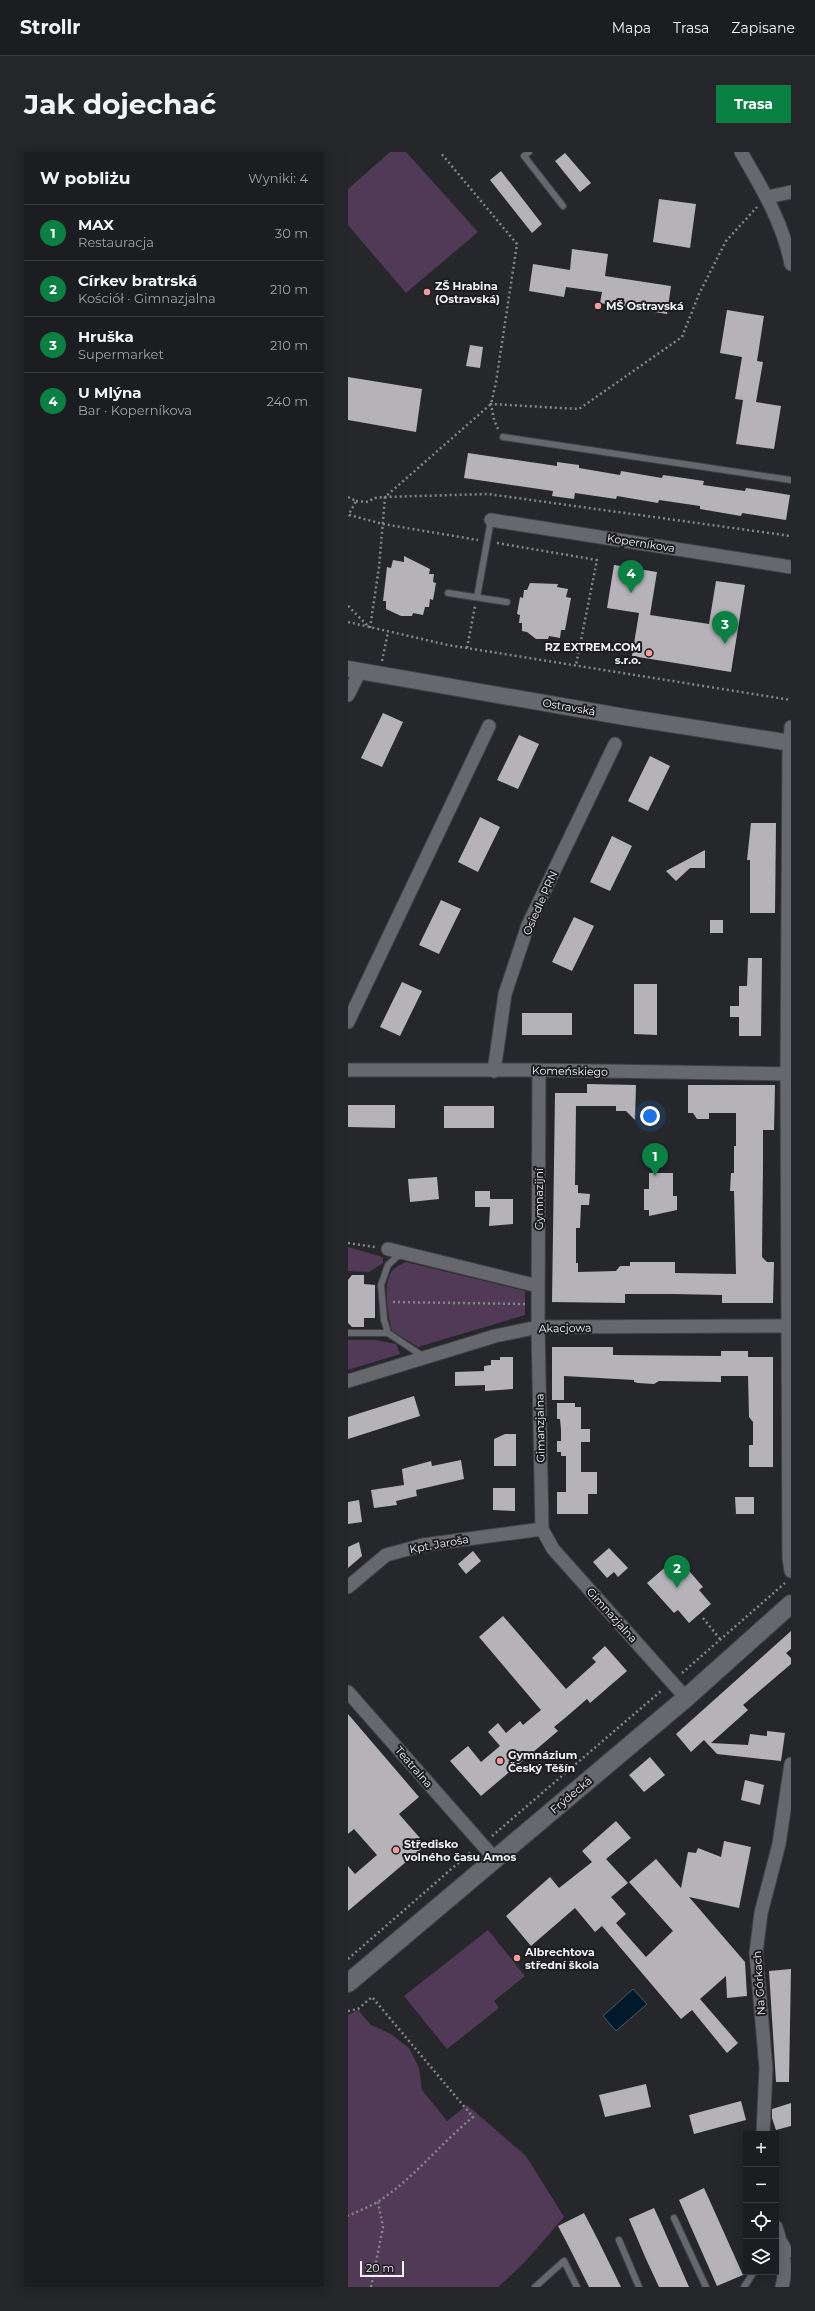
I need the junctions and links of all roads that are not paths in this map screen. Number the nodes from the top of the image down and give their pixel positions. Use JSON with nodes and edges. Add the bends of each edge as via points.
{"nodes":[{"id":1,"x":529,"y":152,"type":"edge"},
{"id":2,"x":742,"y":152,"type":"edge"},
{"id":3,"x":791,"y":192,"type":"edge"},
{"id":4,"x":767,"y":197,"type":"junction"},
{"id":5,"x":563,"y":206,"type":"dead end"},
{"id":6,"x":791,"y":264,"type":"edge"},
{"id":7,"x":503,"y":437,"type":"road end"},
{"id":8,"x":791,"y":480,"type":"edge"},
{"id":9,"x":491,"y":520,"type":"joint"},
{"id":10,"x":791,"y":567,"type":"edge"},
{"id":11,"x":448,"y":593,"type":"dead end"},
{"id":12,"x":477,"y":597,"type":"junction"},
{"id":13,"x":507,"y":602,"type":"dead end"},
{"id":14,"x":354,"y":670,"type":"edge"},
{"id":15,"x":348,"y":695,"type":"edge"},
{"id":16,"x":489,"y":726,"type":"dead end"},
{"id":17,"x":791,"y":726,"type":"edge"},
{"id":18,"x":790,"y":743,"type":"edge"},
{"id":19,"x":615,"y":744,"type":"dead end"},
{"id":20,"x":348,"y":1022,"type":"edge"},
{"id":21,"x":348,"y":1070,"type":"edge"},
{"id":22,"x":540,"y":1070,"type":"junction"},
{"id":23,"x":494,"y":1071,"type":"junction"},
{"id":24,"x":789,"y":1074,"type":"edge"},
{"id":25,"x":388,"y":1249,"type":"road end"},
{"id":26,"x":401,"y":1254,"type":"junction"},
{"id":27,"x":538,"y":1286,"type":"junction"},
{"id":28,"x":789,"y":1326,"type":"junction"},
{"id":29,"x":538,"y":1327,"type":"junction"},
{"id":30,"x":348,"y":1333,"type":"edge"},
{"id":31,"x":388,"y":1333,"type":"junction"},
{"id":32,"x":424,"y":1357,"type":"junction"},
{"id":33,"x":348,"y":1381,"type":"edge"},
{"id":34,"x":542,"y":1529,"type":"junction"},
{"id":35,"x":788,"y":1576,"type":"edge"},
{"id":36,"x":348,"y":1587,"type":"edge"},
{"id":37,"x":791,"y":1604,"type":"edge"},
{"id":38,"x":348,"y":1692,"type":"edge"},
{"id":39,"x":686,"y":1698,"type":"junction"},
{"id":40,"x":791,"y":1764,"type":"edge"},
{"id":41,"x":495,"y":1859,"type":"junction"},
{"id":42,"x":348,"y":1983,"type":"edge"},
{"id":43,"x":763,"y":2131,"type":"edge"},
{"id":44,"x":674,"y":2218,"type":"dead end"},
{"id":45,"x":779,"y":2229,"type":"edge"},
{"id":46,"x":779,"y":2238,"type":"edge"},
{"id":47,"x":619,"y":2240,"type":"dead end"},
{"id":48,"x":791,"y":2254,"type":"edge"},
{"id":49,"x":752,"y":2275,"type":"edge"},
{"id":50,"x":535,"y":2287,"type":"edge"},
{"id":51,"x":577,"y":2287,"type":"edge"},
{"id":52,"x":639,"y":2287,"type":"edge"},
{"id":53,"x":706,"y":2287,"type":"edge"},
{"id":54,"x":744,"y":2287,"type":"edge"},
{"id":55,"x":782,"y":2287,"type":"edge"}],
"edges":[{"from":1,"to":5,"type":"lane","via":[[524,156]]},
{"from":2,"to":4,"type":"street"},
{"from":3,"to":4,"type":"street"},
{"from":4,"to":6,"type":"street","via":[[786,242]]},
{"from":7,"to":8,"type":"lane"},
{"from":9,"to":10,"type":"street","name":"Koperníkova"},
{"from":9,"to":12,"type":"lane"},
{"from":11,"to":12,"type":"lane"},
{"from":12,"to":13,"type":"lane"},
{"from":14,"to":15,"type":"street"},
{"from":14,"to":18,"type":"street","name":"Ostravská"},
{"from":16,"to":20,"type":"street"},
{"from":17,"to":18,"type":"street"},
{"from":18,"to":24,"type":"street"},
{"from":19,"to":23,"type":"street","name":"Osiedle PRN","via":[[528,925],[505,994]]},
{"from":21,"to":23,"type":"street","name":"Komeńskiego"},
{"from":22,"to":23,"type":"street","name":"Komeńskiego"},
{"from":22,"to":24,"type":"street","name":"Komeńskiego"},
{"from":22,"to":27,"type":"street","name":"Gymnazijní"},
{"from":24,"to":28,"type":"street"},
{"from":25,"to":26,"type":"street"},
{"from":26,"to":27,"type":"street"},
{"from":26,"to":31,"type":"lane","via":[[388,1265],[381,1285],[384,1320]]},
{"from":27,"to":29,"type":"street","name":"Gymnazijní"},
{"from":28,"to":29,"type":"street","name":"Akacjowa"},
{"from":28,"to":35,"type":"street"},
{"from":29,"to":32,"type":"street","name":"Akacjowa","via":[[495,1336]]},
{"from":29,"to":34,"type":"street","name":"Gimanzjalna"},
{"from":30,"to":31,"type":"lane"},
{"from":31,"to":32,"type":"lane"},
{"from":32,"to":33,"type":"street","name":"Akacjowa"},
{"from":34,"to":36,"type":"street","name":"Kpt. Jaroša","via":[[423,1545],[386,1555]]},
{"from":34,"to":39,"type":"street","name":"Gimnazjalna","via":[[553,1550]]},
{"from":37,"to":39,"type":"main road","name":"Frýdecká"},
{"from":38,"to":41,"type":"street","name":"Teatralna"},
{"from":39,"to":41,"type":"main road","name":"Frýdecká"},
{"from":40,"to":43,"type":"street","name":"Na Górkach","via":[[779,1844],[761,1913],[756,1953],[766,2068]]},
{"from":41,"to":42,"type":"main road","name":"Frýdecká"},
{"from":44,"to":53,"type":"lane"},
{"from":45,"to":48,"type":"lane"},
{"from":46,"to":55,"type":"street","via":[[784,2256],[785,2278]]},
{"from":47,"to":52,"type":"lane"},
{"from":49,"to":54,"type":"lane"},
{"from":50,"to":51,"type":"lane","via":[[564,2261]]}]}
